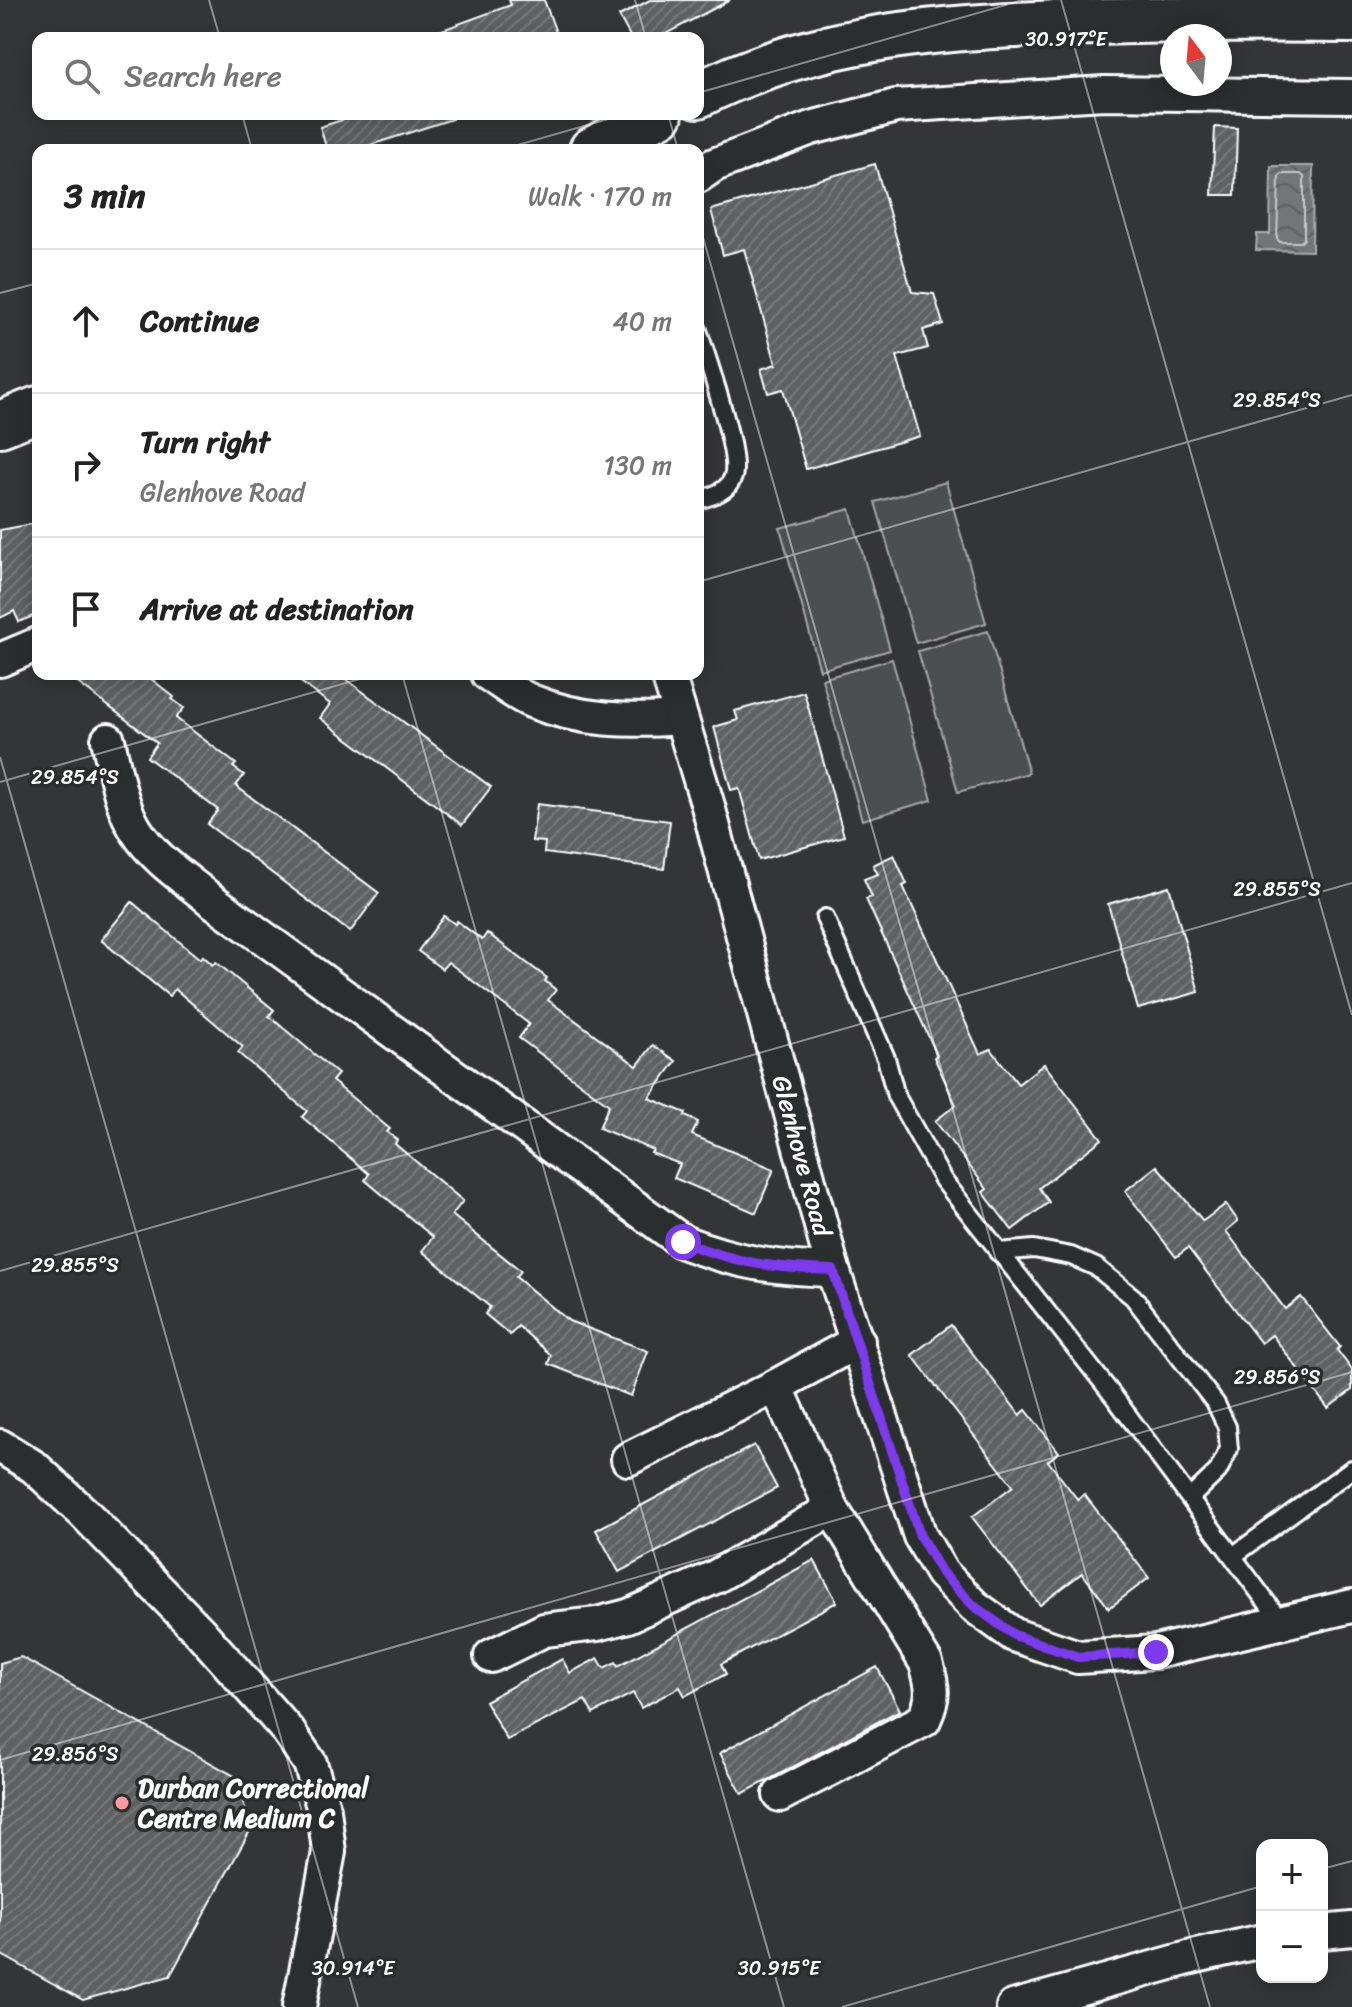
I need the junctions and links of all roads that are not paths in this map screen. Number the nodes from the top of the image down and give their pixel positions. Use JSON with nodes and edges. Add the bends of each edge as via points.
{"nodes":[{"id":1,"x":1122,"y":11,"type":"edge"},
{"id":2,"x":1352,"y":20,"type":"edge"},
{"id":3,"x":704,"y":92,"type":"edge"},
{"id":4,"x":1352,"y":96,"type":"edge"},
{"id":5,"x":649,"y":120,"type":"edge"},
{"id":6,"x":603,"y":144,"type":"edge"},
{"id":7,"x":704,"y":172,"type":"edge"},
{"id":8,"x":704,"y":350,"type":"edge"},
{"id":9,"x":32,"y":411,"type":"edge"},
{"id":10,"x":0,"y":424,"type":"edge"},
{"id":11,"x":704,"y":498,"type":"edge"},
{"id":12,"x":32,"y":647,"type":"edge"},
{"id":13,"x":0,"y":660,"type":"edge"},
{"id":14,"x":497,"y":680,"type":"edge"},
{"id":15,"x":670,"y":680,"type":"edge"},
{"id":16,"x":681,"y":718,"type":"junction"},
{"id":17,"x":108,"y":740,"type":"dead end"},
{"id":18,"x":825,"y":918,"type":"dead end"},
{"id":19,"x":998,"y":1252,"type":"junction"},
{"id":20,"x":833,"y":1270,"type":"junction"},
{"id":21,"x":858,"y":1341,"type":"junction"},
{"id":22,"x":776,"y":1386,"type":"junction"},
{"id":23,"x":0,"y":1446,"type":"edge"},
{"id":24,"x":628,"y":1459,"type":"dead end"},
{"id":25,"x":1352,"y":1469,"type":"edge"},
{"id":26,"x":1190,"y":1498,"type":"junction"},
{"id":27,"x":832,"y":1509,"type":"junction"},
{"id":28,"x":1233,"y":1556,"type":"junction"},
{"id":29,"x":1352,"y":1606,"type":"edge"},
{"id":30,"x":1282,"y":1623,"type":"junction"},
{"id":31,"x":491,"y":1656,"type":"dead end"},
{"id":32,"x":780,"y":1795,"type":"dead end"},
{"id":33,"x":1352,"y":1929,"type":"edge"},
{"id":34,"x":1328,"y":1931,"type":"edge"},
{"id":35,"x":1256,"y":1942,"type":"edge"},
{"id":36,"x":299,"y":2007,"type":"edge"},
{"id":37,"x":1013,"y":2007,"type":"edge"}],
"edges":[{"from":1,"to":2,"type":"street"},
{"from":1,"to":3,"type":"street","via":[[869,38],[769,64]]},
{"from":4,"to":7,"type":"street","via":[[1104,93],[896,106],[811,128]]},
{"from":5,"to":6,"type":"street"},
{"from":8,"to":11,"type":"lane","via":[[735,471],[726,489]]},
{"from":9,"to":10,"type":"street"},
{"from":12,"to":13,"type":"street"},
{"from":14,"to":16,"type":"street","via":[[528,700],[563,712],[636,722]]},
{"from":15,"to":16,"type":"street","name":"Glenhove Road"},
{"from":16,"to":20,"type":"street","name":"Glenhove Road"},
{"from":17,"to":20,"type":"street","via":[[135,829],[158,857],[210,899],[683,1242],[721,1257],[775,1268]]},
{"from":18,"to":19,"type":"lane","via":[[912,1128],[943,1180]]},
{"from":19,"to":26,"type":"lane"},
{"from":19,"to":26,"type":"lane","via":[[1034,1249],[1096,1267],[1133,1297],[1163,1335],[1216,1404],[1227,1427],[1229,1449],[1218,1471]]},
{"from":20,"to":21,"type":"street","name":"Glenhove Road"},
{"from":21,"to":22,"type":"street"},
{"from":21,"to":30,"type":"street","name":"Glenhove Road","via":[[920,1536],[942,1573],[974,1606],[1014,1635],[1078,1657],[1156,1652]]},
{"from":22,"to":24,"type":"street"},
{"from":22,"to":27,"type":"street"},
{"from":23,"to":36,"type":"street","via":[[34,1467],[95,1524],[201,1633],[310,1763],[329,1852]]},
{"from":25,"to":28,"type":"lane"},
{"from":26,"to":28,"type":"lane"},
{"from":27,"to":31,"type":"street","via":[[715,1577],[628,1616],[544,1630]]},
{"from":27,"to":32,"type":"street","via":[[926,1663],[933,1701],[924,1720]]},
{"from":28,"to":30,"type":"lane"},
{"from":29,"to":30,"type":"street","name":"Glenhove Road"},
{"from":33,"to":34,"type":"street"},
{"from":35,"to":37,"type":"street"}]}
